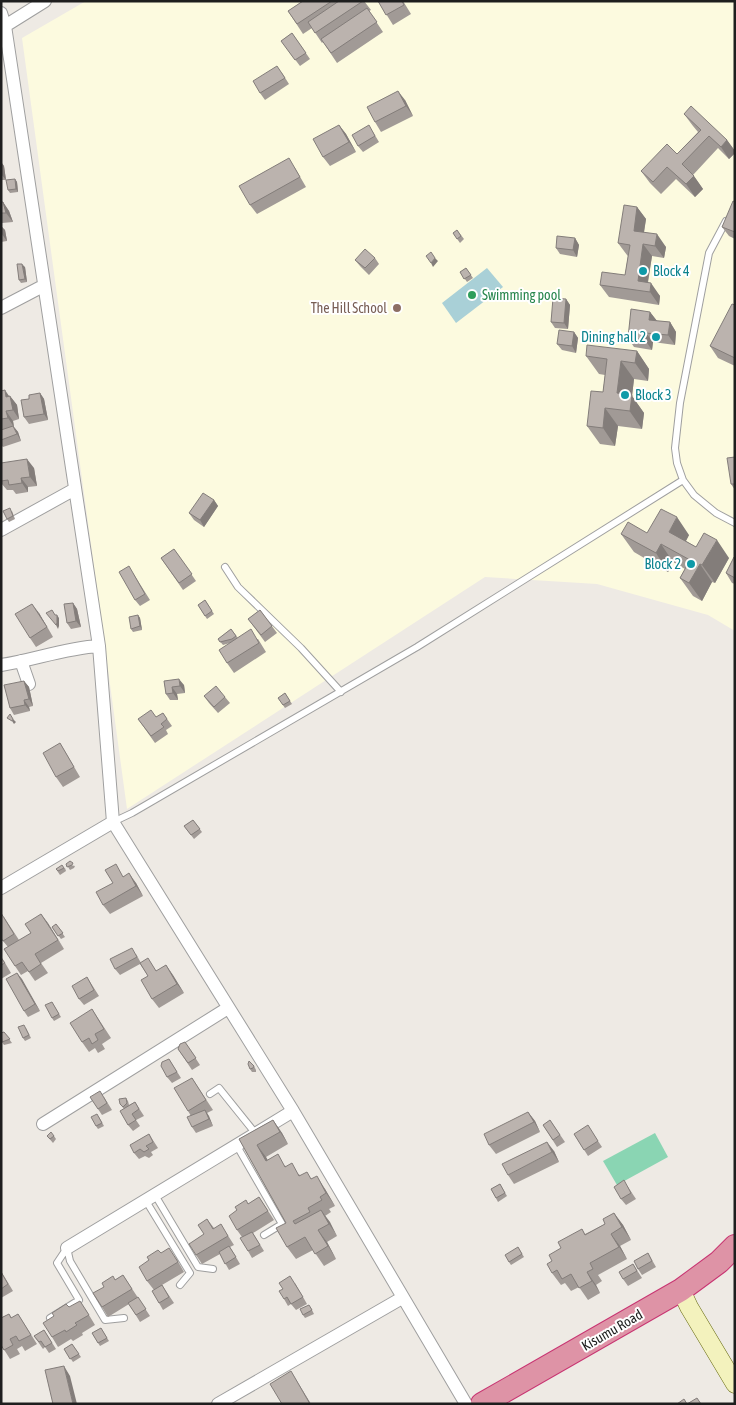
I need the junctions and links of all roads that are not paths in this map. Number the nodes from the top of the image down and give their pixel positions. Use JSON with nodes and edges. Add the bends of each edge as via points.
{"nodes":[{"id":1,"x":46,"y":1,"type":"edge"},
{"id":2,"x":1,"y":13,"type":"edge"},
{"id":3,"x":5,"y":26,"type":"junction"},
{"id":4,"x":730,"y":213,"type":"edge"},
{"id":5,"x":43,"y":286,"type":"junction"},
{"id":6,"x":1,"y":308,"type":"edge"},
{"id":7,"x":683,"y":480,"type":"junction"},
{"id":8,"x":75,"y":489,"type":"junction"},
{"id":9,"x":735,"y":524,"type":"edge"},
{"id":10,"x":1,"y":530,"type":"edge"},
{"id":11,"x":225,"y":567,"type":"dead end"},
{"id":12,"x":99,"y":646,"type":"junction"},
{"id":13,"x":21,"y":661,"type":"junction"},
{"id":14,"x":1,"y":665,"type":"edge"},
{"id":15,"x":29,"y":684,"type":"dead end"},
{"id":16,"x":341,"y":692,"type":"junction"},
{"id":17,"x":113,"y":822,"type":"junction"},
{"id":18,"x":1,"y":888,"type":"edge"},
{"id":19,"x":228,"y":1008,"type":"junction"},
{"id":20,"x":210,"y":1094,"type":"dead end"},
{"id":21,"x":293,"y":1112,"type":"junction"},
{"id":22,"x":43,"y":1124,"type":"dead end"},
{"id":23,"x":256,"y":1134,"type":"junction"},
{"id":24,"x":237,"y":1146,"type":"junction"},
{"id":25,"x":150,"y":1198,"type":"junction"},
{"id":26,"x":264,"y":1235,"type":"dead end"},
{"id":27,"x":735,"y":1246,"type":"edge"},
{"id":28,"x":66,"y":1248,"type":"junction"},
{"id":29,"x":212,"y":1269,"type":"dead end"},
{"id":30,"x":180,"y":1286,"type":"dead end"},
{"id":31,"x":681,"y":1290,"type":"junction"},
{"id":32,"x":402,"y":1298,"type":"junction"},
{"id":33,"x":50,"y":1318,"type":"edge"},
{"id":34,"x":124,"y":1318,"type":"dead end"},
{"id":35,"x":735,"y":1384,"type":"edge"},
{"id":36,"x":218,"y":1404,"type":"edge"},
{"id":37,"x":466,"y":1404,"type":"edge"},
{"id":38,"x":482,"y":1404,"type":"edge"}],
"edges":[{"from":1,"to":3,"type":"street"},
{"from":2,"to":3,"type":"street"},
{"from":3,"to":5,"type":"street"},
{"from":4,"to":7,"type":"lane","via":[[709,253],[680,403],[675,448]]},
{"from":5,"to":6,"type":"street"},
{"from":5,"to":8,"type":"street"},
{"from":7,"to":9,"type":"lane","via":[[694,495]]},
{"from":7,"to":16,"type":"lane"},
{"from":8,"to":10,"type":"street"},
{"from":8,"to":12,"type":"street"},
{"from":11,"to":16,"type":"lane","via":[[238,587]]},
{"from":12,"to":13,"type":"street","via":[[64,650]]},
{"from":12,"to":17,"type":"street"},
{"from":13,"to":14,"type":"street"},
{"from":13,"to":15,"type":"street"},
{"from":16,"to":17,"type":"lane"},
{"from":17,"to":18,"type":"street"},
{"from":17,"to":19,"type":"street"},
{"from":19,"to":21,"type":"street"},
{"from":19,"to":22,"type":"street"},
{"from":20,"to":23,"type":"lane","via":[[219,1088]]},
{"from":21,"to":23,"type":"street"},
{"from":21,"to":32,"type":"street"},
{"from":23,"to":24,"type":"street"},
{"from":24,"to":25,"type":"street"},
{"from":24,"to":26,"type":"lane","via":[[282,1224]]},
{"from":25,"to":28,"type":"street"},
{"from":25,"to":29,"type":"lane","via":[[198,1267]]},
{"from":25,"to":30,"type":"lane","via":[[190,1273]]},
{"from":27,"to":31,"type":"highway","name":"Kisumu Road"},
{"from":28,"to":33,"type":"lane","via":[[57,1264],[79,1300]]},
{"from":28,"to":34,"type":"lane","via":[[70,1261],[105,1320]]},
{"from":31,"to":35,"type":"main road"},
{"from":31,"to":38,"type":"highway","name":"Kisumu Road"},
{"from":32,"to":36,"type":"street"},
{"from":32,"to":37,"type":"street"}]}
